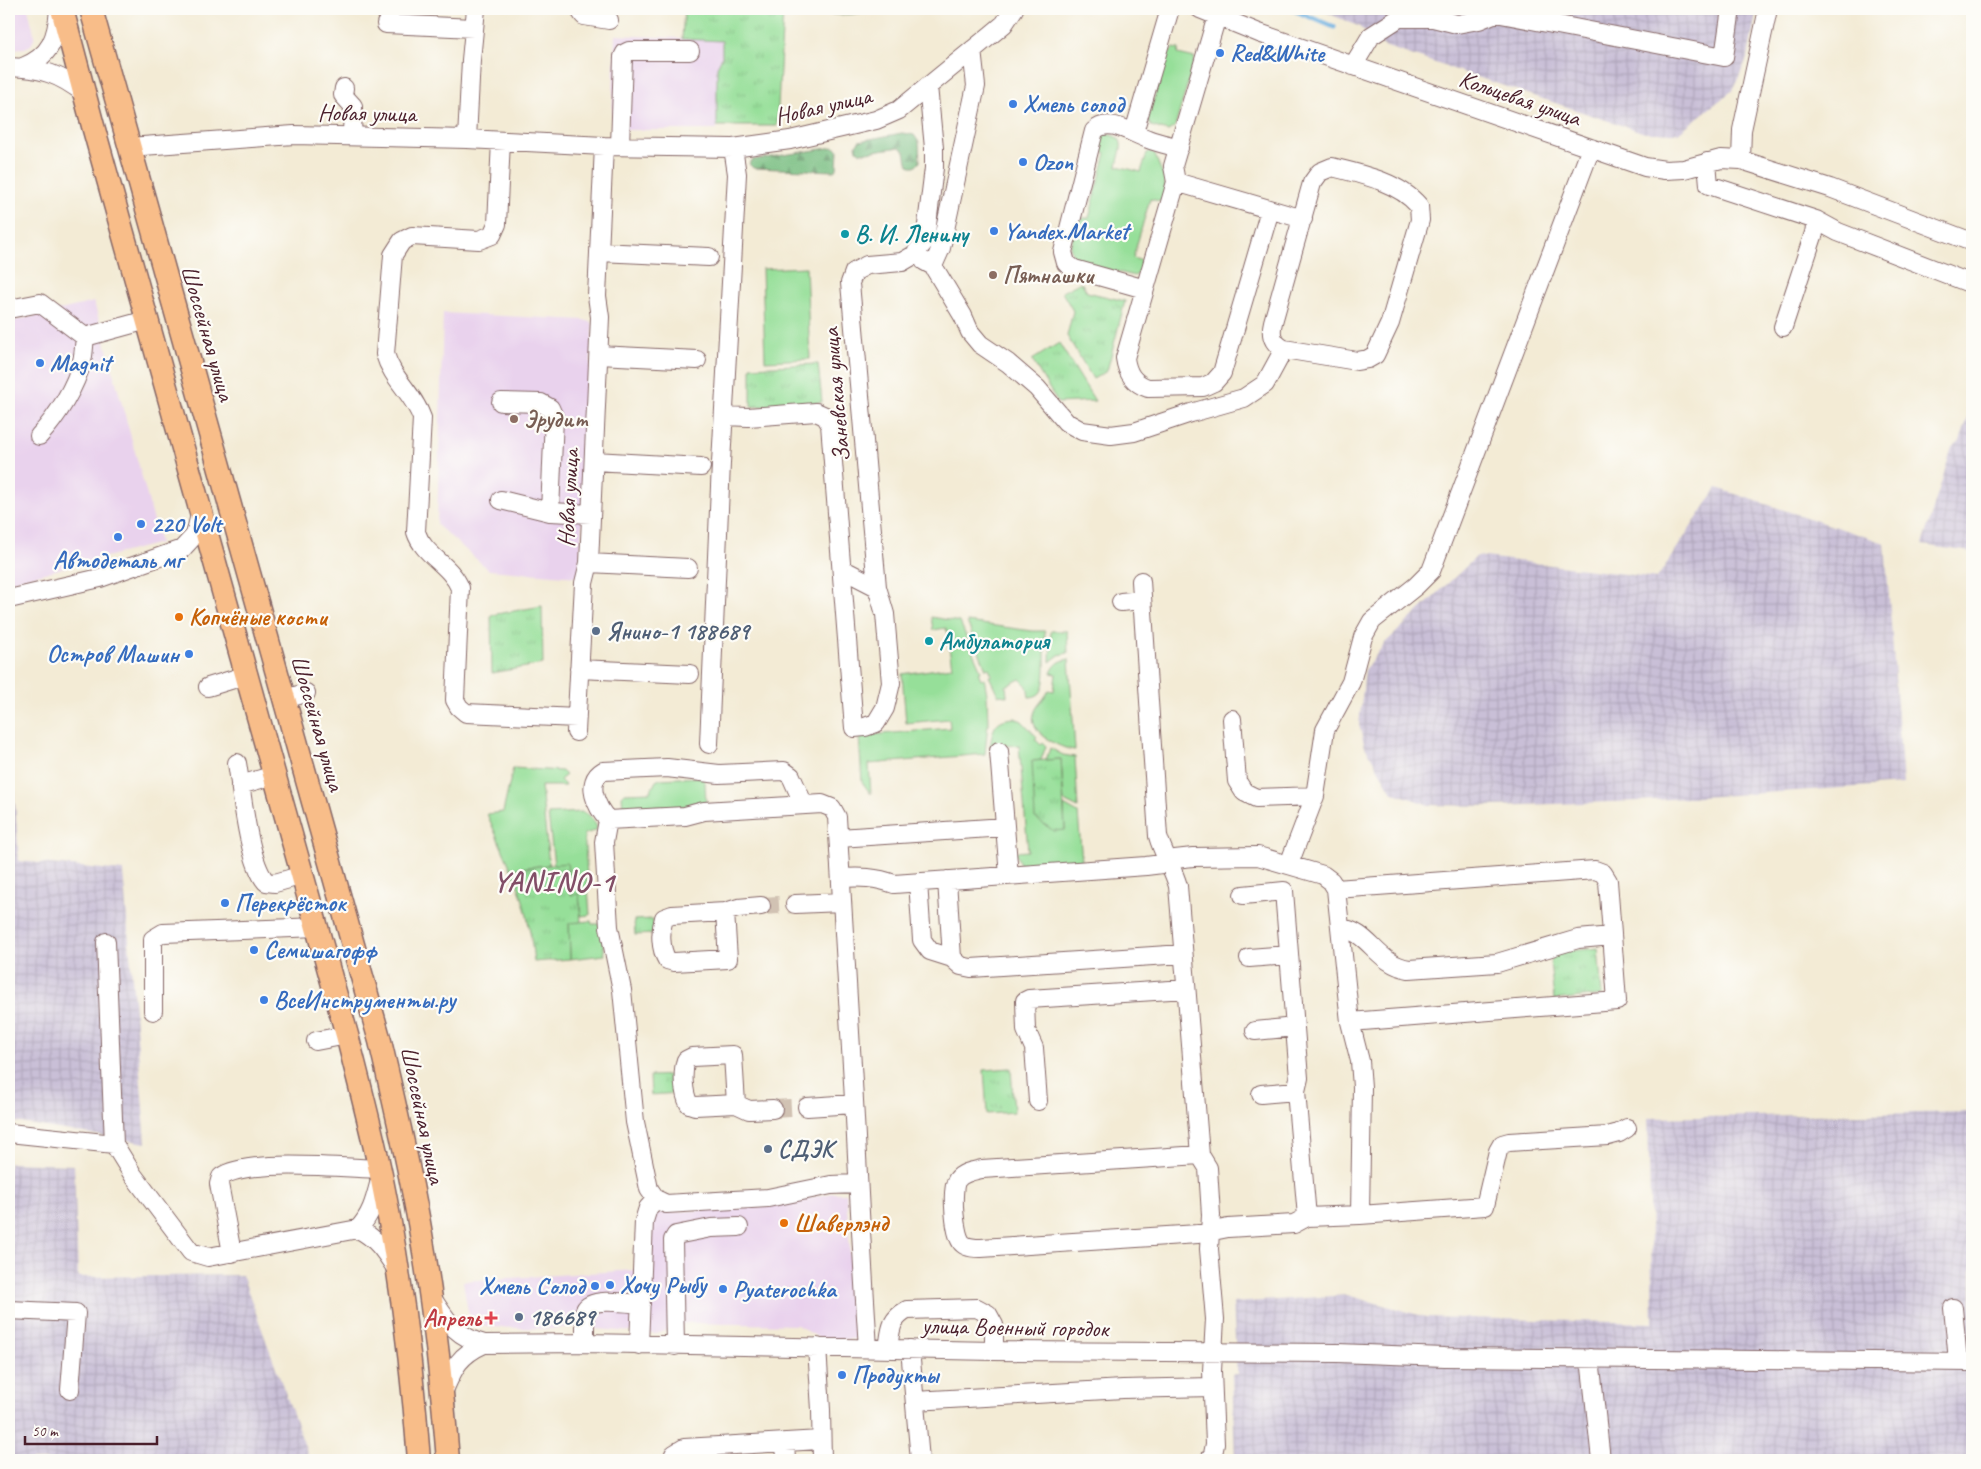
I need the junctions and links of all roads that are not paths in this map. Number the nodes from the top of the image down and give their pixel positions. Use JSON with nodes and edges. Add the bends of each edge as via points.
{"nodes":[{"id":1,"x":60,"y":9,"type":"edge"},
{"id":2,"x":91,"y":9,"type":"edge"},
{"id":3,"x":476,"y":9,"type":"edge"},
{"id":4,"x":579,"y":9,"type":"edge"},
{"id":5,"x":1014,"y":9,"type":"edge"},
{"id":6,"x":1170,"y":9,"type":"edge"},
{"id":7,"x":1200,"y":9,"type":"edge"},
{"id":8,"x":1731,"y":9,"type":"edge"},
{"id":9,"x":1768,"y":9,"type":"edge"},
{"id":10,"x":1522,"y":14,"type":"edge"},
{"id":11,"x":1217,"y":16,"type":"junction"},
{"id":12,"x":609,"y":20,"type":"dead end"},
{"id":13,"x":386,"y":24,"type":"dead end"},
{"id":14,"x":474,"y":28,"type":"junction"},
{"id":15,"x":972,"y":50,"type":"junction"},
{"id":16,"x":690,"y":52,"type":"dead end"},
{"id":17,"x":1353,"y":66,"type":"junction"},
{"id":18,"x":16,"y":67,"type":"edge"},
{"id":19,"x":928,"y":86,"type":"junction"},
{"id":20,"x":344,"y":88,"type":"dead end"},
{"id":21,"x":85,"y":94,"type":"junction"},
{"id":22,"x":1134,"y":132,"type":"junction"},
{"id":23,"x":352,"y":135,"type":"junction"},
{"id":24,"x":468,"y":139,"type":"junction"},
{"id":25,"x":501,"y":141,"type":"junction"},
{"id":26,"x":612,"y":146,"type":"junction"},
{"id":27,"x":129,"y":147,"type":"junction"},
{"id":28,"x":733,"y":148,"type":"junction"},
{"id":29,"x":1179,"y":148,"type":"junction"},
{"id":30,"x":1591,"y":148,"type":"junction"},
{"id":31,"x":1741,"y":160,"type":"junction"},
{"id":32,"x":1707,"y":162,"type":"junction"},
{"id":33,"x":1176,"y":182,"type":"junction"},
{"id":34,"x":1270,"y":210,"type":"junction"},
{"id":35,"x":1303,"y":219,"type":"junction"},
{"id":36,"x":1816,"y":220,"type":"junction"},
{"id":37,"x":1972,"y":242,"type":"edge"},
{"id":38,"x":599,"y":252,"type":"junction"},
{"id":39,"x":914,"y":255,"type":"junction"},
{"id":40,"x":709,"y":257,"type":"dead end"},
{"id":41,"x":933,"y":266,"type":"junction"},
{"id":42,"x":1972,"y":284,"type":"edge"},
{"id":43,"x":1145,"y":289,"type":"junction"},
{"id":44,"x":9,"y":309,"type":"edge"},
{"id":45,"x":147,"y":320,"type":"junction"},
{"id":46,"x":1783,"y":326,"type":"dead end"},
{"id":47,"x":85,"y":337,"type":"junction"},
{"id":48,"x":1284,"y":349,"type":"junction"},
{"id":49,"x":599,"y":356,"type":"junction"},
{"id":50,"x":697,"y":360,"type":"dead end"},
{"id":51,"x":501,"y":402,"type":"dead end"},
{"id":52,"x":725,"y":416,"type":"junction"},
{"id":53,"x":39,"y":436,"type":"dead end"},
{"id":54,"x":594,"y":461,"type":"junction"},
{"id":55,"x":701,"y":467,"type":"dead end"},
{"id":56,"x":501,"y":500,"type":"dead end"},
{"id":57,"x":201,"y":510,"type":"junction"},
{"id":58,"x":550,"y":512,"type":"junction"},
{"id":59,"x":591,"y":514,"type":"junction"},
{"id":60,"x":182,"y":549,"type":"junction"},
{"id":61,"x":589,"y":563,"type":"junction"},
{"id":62,"x":688,"y":568,"type":"dead end"},
{"id":63,"x":842,"y":569,"type":"junction"},
{"id":64,"x":218,"y":572,"type":"junction"},
{"id":65,"x":1141,"y":580,"type":"dead end"},
{"id":66,"x":877,"y":587,"type":"junction"},
{"id":67,"x":9,"y":599,"type":"edge"},
{"id":68,"x":1142,"y":600,"type":"junction"},
{"id":69,"x":1121,"y":602,"type":"dead end"},
{"id":70,"x":579,"y":669,"type":"junction"},
{"id":71,"x":690,"y":674,"type":"dead end"},
{"id":72,"x":247,"y":675,"type":"junction"},
{"id":73,"x":208,"y":687,"type":"dead end"},
{"id":74,"x":306,"y":693,"type":"dead end"},
{"id":75,"x":284,"y":699,"type":"junction"},
{"id":76,"x":1232,"y":719,"type":"dead end"},
{"id":77,"x":709,"y":744,"type":"dead end"},
{"id":78,"x":999,"y":752,"type":"dead end"},
{"id":79,"x":237,"y":763,"type":"dead end"},
{"id":80,"x":275,"y":775,"type":"junction"},
{"id":81,"x":240,"y":785,"type":"junction"},
{"id":82,"x":1315,"y":796,"type":"junction"},
{"id":83,"x":804,"y":805,"type":"junction"},
{"id":84,"x":608,"y":820,"type":"junction"},
{"id":85,"x":1005,"y":827,"type":"junction"},
{"id":86,"x":838,"y":838,"type":"junction"},
{"id":87,"x":1168,"y":861,"type":"junction"},
{"id":88,"x":1289,"y":864,"type":"junction"},
{"id":89,"x":303,"y":875,"type":"junction"},
{"id":90,"x":1009,"y":876,"type":"junction"},
{"id":91,"x":841,"y":878,"type":"junction"},
{"id":92,"x":947,"y":880,"type":"junction"},
{"id":93,"x":918,"y":882,"type":"junction"},
{"id":94,"x":1336,"y":889,"type":"junction"},
{"id":95,"x":1243,"y":895,"type":"dead end"},
{"id":96,"x":842,"y":902,"type":"junction"},
{"id":97,"x":795,"y":904,"type":"tunnel mouth"},
{"id":98,"x":761,"y":906,"type":"tunnel mouth"},
{"id":99,"x":725,"y":912,"type":"dead end"},
{"id":100,"x":318,"y":927,"type":"junction"},
{"id":101,"x":1340,"y":928,"type":"junction"},
{"id":102,"x":1612,"y":936,"type":"junction"},
{"id":103,"x":106,"y":942,"type":"dead end"},
{"id":104,"x":1183,"y":954,"type":"junction"},
{"id":105,"x":1289,"y":955,"type":"junction"},
{"id":106,"x":952,"y":958,"type":"junction"},
{"id":107,"x":1249,"y":958,"type":"dead end"},
{"id":108,"x":1186,"y":989,"type":"junction"},
{"id":109,"x":153,"y":1011,"type":"dead end"},
{"id":110,"x":1350,"y":1022,"type":"junction"},
{"id":111,"x":1295,"y":1027,"type":"junction"},
{"id":112,"x":1255,"y":1031,"type":"dead end"},
{"id":113,"x":347,"y":1035,"type":"junction"},
{"id":114,"x":316,"y":1041,"type":"dead end"},
{"id":115,"x":1296,"y":1091,"type":"junction"},
{"id":116,"x":1261,"y":1094,"type":"dead end"},
{"id":117,"x":1038,"y":1101,"type":"dead end"},
{"id":118,"x":736,"y":1104,"type":"dead end"},
{"id":119,"x":854,"y":1104,"type":"junction"},
{"id":120,"x":807,"y":1107,"type":"tunnel mouth"},
{"id":121,"x":773,"y":1109,"type":"tunnel mouth"},
{"id":122,"x":1628,"y":1128,"type":"dead end"},
{"id":123,"x":9,"y":1133,"type":"edge"},
{"id":124,"x":114,"y":1144,"type":"junction"},
{"id":125,"x":1200,"y":1155,"type":"junction"},
{"id":126,"x":380,"y":1172,"type":"junction"},
{"id":127,"x":857,"y":1184,"type":"junction"},
{"id":128,"x":656,"y":1199,"type":"junction"},
{"id":129,"x":1360,"y":1215,"type":"junction"},
{"id":130,"x":1307,"y":1217,"type":"junction"},
{"id":131,"x":739,"y":1227,"type":"dead end"},
{"id":132,"x":358,"y":1229,"type":"junction"},
{"id":133,"x":1210,"y":1232,"type":"junction"},
{"id":134,"x":232,"y":1253,"type":"junction"},
{"id":135,"x":397,"y":1271,"type":"junction"},
{"id":136,"x":431,"y":1296,"type":"junction"},
{"id":137,"x":641,"y":1304,"type":"junction"},
{"id":138,"x":1953,"y":1308,"type":"dead end"},
{"id":139,"x":9,"y":1310,"type":"edge"},
{"id":140,"x":585,"y":1343,"type":"junction"},
{"id":141,"x":484,"y":1344,"type":"junction"},
{"id":142,"x":639,"y":1345,"type":"junction"},
{"id":143,"x":674,"y":1346,"type":"junction"},
{"id":144,"x":817,"y":1348,"type":"junction"},
{"id":145,"x":868,"y":1348,"type":"junction"},
{"id":146,"x":888,"y":1349,"type":"junction"},
{"id":147,"x":910,"y":1349,"type":"junction"},
{"id":148,"x":994,"y":1351,"type":"junction"},
{"id":149,"x":1213,"y":1353,"type":"junction"},
{"id":150,"x":1590,"y":1358,"type":"junction"},
{"id":151,"x":1965,"y":1362,"type":"edge"},
{"id":152,"x":1212,"y":1386,"type":"junction"},
{"id":153,"x":70,"y":1390,"type":"dead end"},
{"id":154,"x":442,"y":1395,"type":"junction"},
{"id":155,"x":915,"y":1401,"type":"junction"},
{"id":156,"x":820,"y":1440,"type":"junction"},
{"id":157,"x":785,"y":1443,"type":"junction"},
{"id":158,"x":418,"y":1458,"type":"edge"},
{"id":159,"x":448,"y":1460,"type":"edge"},
{"id":160,"x":672,"y":1460,"type":"edge"},
{"id":161,"x":786,"y":1460,"type":"edge"},
{"id":162,"x":822,"y":1460,"type":"edge"},
{"id":163,"x":920,"y":1460,"type":"edge"},
{"id":164,"x":1209,"y":1460,"type":"edge"},
{"id":165,"x":1601,"y":1460,"type":"edge"}],
"edges":[{"from":1,"to":18,"type":"street","via":[[52,44],[32,63]]},
{"from":1,"to":21,"type":"main road"},
{"from":2,"to":27,"type":"main road","name":"Шоссейная улица"},
{"from":3,"to":14,"type":"street"},
{"from":4,"to":12,"type":"street","via":[[584,16]]},
{"from":5,"to":15,"type":"street","name":"Новая улица","via":[[1004,24]]},
{"from":6,"to":22,"type":"street"},
{"from":7,"to":11,"type":"street","name":"Кольцевая улица"},
{"from":8,"to":10,"type":"street","via":[[1724,57]]},
{"from":9,"to":31,"type":"street","via":[[1742,130]]},
{"from":10,"to":17,"type":"street","via":[[1496,13],[1457,24],[1433,18],[1399,18],[1371,36]]},
{"from":11,"to":17,"type":"street","name":"Кольцевая улица"},
{"from":11,"to":29,"type":"street"},
{"from":13,"to":14,"type":"street"},
{"from":14,"to":24,"type":"street"},
{"from":15,"to":19,"type":"street","name":"Новая улица"},
{"from":15,"to":41,"type":"street","via":[[976,86],[940,248]]},
{"from":16,"to":26,"type":"street","via":[[629,51],[625,54]]},
{"from":17,"to":30,"type":"street","name":"Кольцевая улица"},
{"from":18,"to":21,"type":"street","via":[[56,74]]},
{"from":19,"to":28,"type":"street","name":"Новая улица","via":[[899,110],[876,120],[790,140]]},
{"from":19,"to":39,"type":"street","via":[[934,168],[925,241]]},
{"from":20,"to":23,"type":"street","via":[[343,95],[353,106]]},
{"from":21,"to":45,"type":"main road"},
{"from":22,"to":29,"type":"street"},
{"from":22,"to":43,"type":"street","via":[[1106,124],[1094,131],[1064,252],[1066,263],[1074,270]]},
{"from":23,"to":24,"type":"street","name":"Новая улица"},
{"from":23,"to":27,"type":"street","name":"Новая улица","via":[[294,135]]},
{"from":24,"to":25,"type":"street","name":"Новая улица"},
{"from":25,"to":26,"type":"street","name":"Новая улица"},
{"from":25,"to":70,"type":"street","name":"Новая улица","via":[[497,224],[492,235],[479,240],[412,236],[402,241],[393,255],[385,354],[389,367],[418,406],[422,418],[416,532],[419,541],[457,578],[460,588],[455,700],[459,708],[466,713],[576,725]]},
{"from":26,"to":28,"type":"street","name":"Новая улица"},
{"from":26,"to":38,"type":"street","name":"Новая улица"},
{"from":27,"to":75,"type":"main road","name":"Шоссейная улица"},
{"from":28,"to":52,"type":"street","via":[[737,174]]},
{"from":29,"to":33,"type":"street","via":[[1173,166]]},
{"from":30,"to":32,"type":"street","name":"Кольцевая улица","via":[[1645,168],[1684,169]]},
{"from":30,"to":82,"type":"street","via":[[1435,563],[1416,586],[1372,621],[1363,638],[1352,682],[1325,730]]},
{"from":31,"to":32,"type":"street","name":"Кольцевая улица"},
{"from":31,"to":37,"type":"street","name":"Кольцевая улица","via":[[1830,188]]},
{"from":32,"to":36,"type":"street","via":[[1709,185]]},
{"from":33,"to":34,"type":"street"},
{"from":33,"to":43,"type":"street"},
{"from":34,"to":35,"type":"street"},
{"from":34,"to":43,"type":"street","via":[[1222,373],[1214,382],[1203,386],[1148,388],[1132,378],[1125,358]]},
{"from":35,"to":48,"type":"street","via":[[1271,329],[1272,338]]},
{"from":35,"to":48,"type":"street","via":[[1315,177],[1332,167],[1384,181],[1415,201],[1421,213],[1390,323],[1375,355],[1357,361]]},
{"from":36,"to":42,"type":"street","via":[[1838,232]]},
{"from":36,"to":46,"type":"street"},
{"from":38,"to":40,"type":"street"},
{"from":38,"to":49,"type":"street","name":"Новая улица"},
{"from":39,"to":41,"type":"street"},
{"from":39,"to":66,"type":"street","name":"Заневская улица","via":[[902,262],[867,266],[854,272],[850,283]]},
{"from":41,"to":48,"type":"street","via":[[980,344],[1008,363],[1037,388],[1066,422],[1082,431],[1111,435],[1134,432],[1244,398],[1265,384]]},
{"from":44,"to":47,"type":"street","via":[[40,303]]},
{"from":45,"to":47,"type":"street"},
{"from":45,"to":57,"type":"main road"},
{"from":47,"to":53,"type":"street","via":[[82,360],[64,404]]},
{"from":49,"to":50,"type":"street"},
{"from":49,"to":54,"type":"street","name":"Новая улица"},
{"from":51,"to":58,"type":"street","via":[[541,403],[550,408],[554,417]]},
{"from":52,"to":63,"type":"street","via":[[816,412],[824,416],[830,424]]},
{"from":52,"to":77,"type":"street"},
{"from":54,"to":55,"type":"street"},
{"from":54,"to":59,"type":"street","name":"Новая улица"},
{"from":56,"to":58,"type":"street"},
{"from":57,"to":60,"type":"street","via":[[195,535]]},
{"from":57,"to":64,"type":"main road"},
{"from":58,"to":59,"type":"street"},
{"from":59,"to":61,"type":"street","name":"Новая улица"},
{"from":60,"to":64,"type":"street","via":[[201,555]]},
{"from":60,"to":67,"type":"street","via":[[100,578]]},
{"from":61,"to":62,"type":"street"},
{"from":61,"to":70,"type":"street","name":"Новая улица","via":[[584,583]]},
{"from":63,"to":66,"type":"street"},
{"from":63,"to":66,"type":"street","name":"Заневская улица","via":[[854,728],[876,723],[885,708],[891,684],[885,614]]},
{"from":64,"to":72,"type":"main road"},
{"from":65,"to":68,"type":"street"},
{"from":68,"to":69,"type":"street"},
{"from":68,"to":87,"type":"street","via":[[1158,836]]},
{"from":70,"to":71,"type":"street"},
{"from":72,"to":73,"type":"street"},
{"from":72,"to":80,"type":"main road"},
{"from":74,"to":75,"type":"street"},
{"from":75,"to":136,"type":"main road","name":"Шоссейная улица","via":[[380,1041],[404,1144]]},
{"from":76,"to":82,"type":"street","via":[[1237,781],[1244,792],[1256,798]]},
{"from":78,"to":85,"type":"street"},
{"from":79,"to":81,"type":"street"},
{"from":80,"to":81,"type":"street"},
{"from":80,"to":89,"type":"main road"},
{"from":81,"to":89,"type":"street","via":[[260,874],[266,882],[275,883]]},
{"from":82,"to":88,"type":"street"},
{"from":83,"to":84,"type":"street"},
{"from":83,"to":84,"type":"street","via":[[790,776],[784,771],[719,774],[667,768],[603,771],[596,775],[594,796],[599,810]]},
{"from":83,"to":86,"type":"street","via":[[822,804],[832,808],[837,817]]},
{"from":84,"to":128,"type":"street","via":[[604,842],[609,927],[622,990],[635,1122],[649,1189]]},
{"from":85,"to":86,"type":"street"},
{"from":85,"to":90,"type":"street"},
{"from":86,"to":91,"type":"street"},
{"from":87,"to":88,"type":"street","via":[[1193,857],[1258,856]]},
{"from":87,"to":90,"type":"street","via":[[1146,866]]},
{"from":87,"to":104,"type":"street","via":[[1178,886]]},
{"from":88,"to":94,"type":"street","via":[[1323,875]]},
{"from":89,"to":100,"type":"main road"},
{"from":90,"to":92,"type":"street"},
{"from":91,"to":93,"type":"street","via":[[881,879],[894,884]]},
{"from":91,"to":96,"type":"street"},
{"from":92,"to":93,"type":"street"},
{"from":92,"to":106,"type":"street"},
{"from":93,"to":106,"type":"street","via":[[922,940],[930,951]]},
{"from":94,"to":101,"type":"street"},
{"from":94,"to":102,"type":"street","via":[[1595,870],[1603,873],[1608,881]]},
{"from":95,"to":105,"type":"street","via":[[1284,892]]},
{"from":96,"to":97,"type":"street"},
{"from":96,"to":119,"type":"street"},
{"from":98,"to":99,"type":"street"},
{"from":100,"to":109,"type":"street","via":[[163,933],[153,939]]},
{"from":100,"to":113,"type":"main road"},
{"from":101,"to":102,"type":"street","via":[[1358,934],[1387,961],[1409,969],[1497,963],[1578,939]]},
{"from":101,"to":110,"type":"street"},
{"from":102,"to":110,"type":"street","via":[[1617,1001]]},
{"from":103,"to":124,"type":"street"},
{"from":104,"to":106,"type":"street","via":[[971,968],[961,966]]},
{"from":104,"to":108,"type":"street"},
{"from":105,"to":107,"type":"street"},
{"from":105,"to":111,"type":"street"},
{"from":108,"to":117,"type":"street","via":[[1025,1001],[1026,1030],[1034,1048]]},
{"from":108,"to":125,"type":"street"},
{"from":110,"to":129,"type":"street","via":[[1360,1060],[1362,1087]]},
{"from":111,"to":112,"type":"street"},
{"from":111,"to":115,"type":"street","via":[[1299,1078]]},
{"from":113,"to":114,"type":"street"},
{"from":113,"to":126,"type":"main road"},
{"from":115,"to":116,"type":"street"},
{"from":115,"to":130,"type":"street"},
{"from":118,"to":121,"type":"street","via":[[749,1110]]},
{"from":119,"to":120,"type":"street"},
{"from":119,"to":127,"type":"street"},
{"from":122,"to":129,"type":"street","via":[[1608,1136],[1502,1144],[1485,1206]]},
{"from":123,"to":124,"type":"street"},
{"from":124,"to":134,"type":"street","via":[[133,1175],[191,1252],[208,1257]]},
{"from":125,"to":133,"type":"street","via":[[1208,1168]]},
{"from":125,"to":133,"type":"street","via":[[969,1171],[958,1179],[954,1188],[957,1234],[962,1244],[982,1248]]},
{"from":126,"to":132,"type":"street","via":[[374,1205]]},
{"from":126,"to":134,"type":"street","via":[[267,1166],[228,1172],[221,1177],[219,1184]]},
{"from":126,"to":135,"type":"main road"},
{"from":127,"to":128,"type":"street","via":[[831,1185],[768,1198],[666,1204]]},
{"from":127,"to":145,"type":"street"},
{"from":128,"to":137,"type":"street","via":[[648,1208],[644,1222]]},
{"from":129,"to":130,"type":"street"},
{"from":130,"to":133,"type":"street","via":[[1294,1224]]},
{"from":131,"to":143,"type":"street","via":[[711,1228],[676,1235]]},
{"from":132,"to":134,"type":"street"},
{"from":132,"to":135,"type":"street","via":[[380,1244]]},
{"from":133,"to":149,"type":"street","via":[[1215,1319]]},
{"from":135,"to":158,"type":"main road","via":[[414,1396]]},
{"from":136,"to":141,"type":"street","via":[[458,1333]]},
{"from":136,"to":154,"type":"main road","name":"Шоссейная улица"},
{"from":137,"to":140,"type":"street","via":[[605,1302],[587,1306]]},
{"from":137,"to":142,"type":"street"},
{"from":138,"to":151,"type":"street"},
{"from":139,"to":153,"type":"street","via":[[76,1313]]},
{"from":140,"to":141,"type":"street","name":"улица Военный городок"},
{"from":140,"to":142,"type":"street","name":"улица Военный городок"},
{"from":141,"to":154,"type":"street","via":[[462,1357]]},
{"from":142,"to":143,"type":"street","name":"улица Военный городок"},
{"from":143,"to":144,"type":"street","name":"улица Военный городок"},
{"from":144,"to":145,"type":"street","name":"улица Военный городок"},
{"from":144,"to":156,"type":"street"},
{"from":145,"to":146,"type":"street","name":"улица Военный городок"},
{"from":146,"to":147,"type":"street","name":"улица Военный городок"},
{"from":146,"to":148,"type":"street","via":[[892,1325],[897,1316],[907,1310],[977,1308],[988,1314],[994,1325]]},
{"from":147,"to":148,"type":"street","name":"улица Военный городок"},
{"from":147,"to":155,"type":"street"},
{"from":148,"to":149,"type":"street","name":"улица Военный городок"},
{"from":149,"to":150,"type":"street","name":"улица Военный городок"},
{"from":149,"to":152,"type":"street"},
{"from":150,"to":151,"type":"street","name":"улица Военный городок"},
{"from":150,"to":165,"type":"street"},
{"from":152,"to":155,"type":"street"},
{"from":152,"to":164,"type":"street","via":[[1215,1444]]},
{"from":154,"to":159,"type":"main road","name":"Шоссейная улица"},
{"from":155,"to":163,"type":"street"},
{"from":156,"to":157,"type":"street"},
{"from":156,"to":162,"type":"street"},
{"from":157,"to":160,"type":"street","via":[[684,1448],[674,1454]]},
{"from":157,"to":161,"type":"street"}]}
